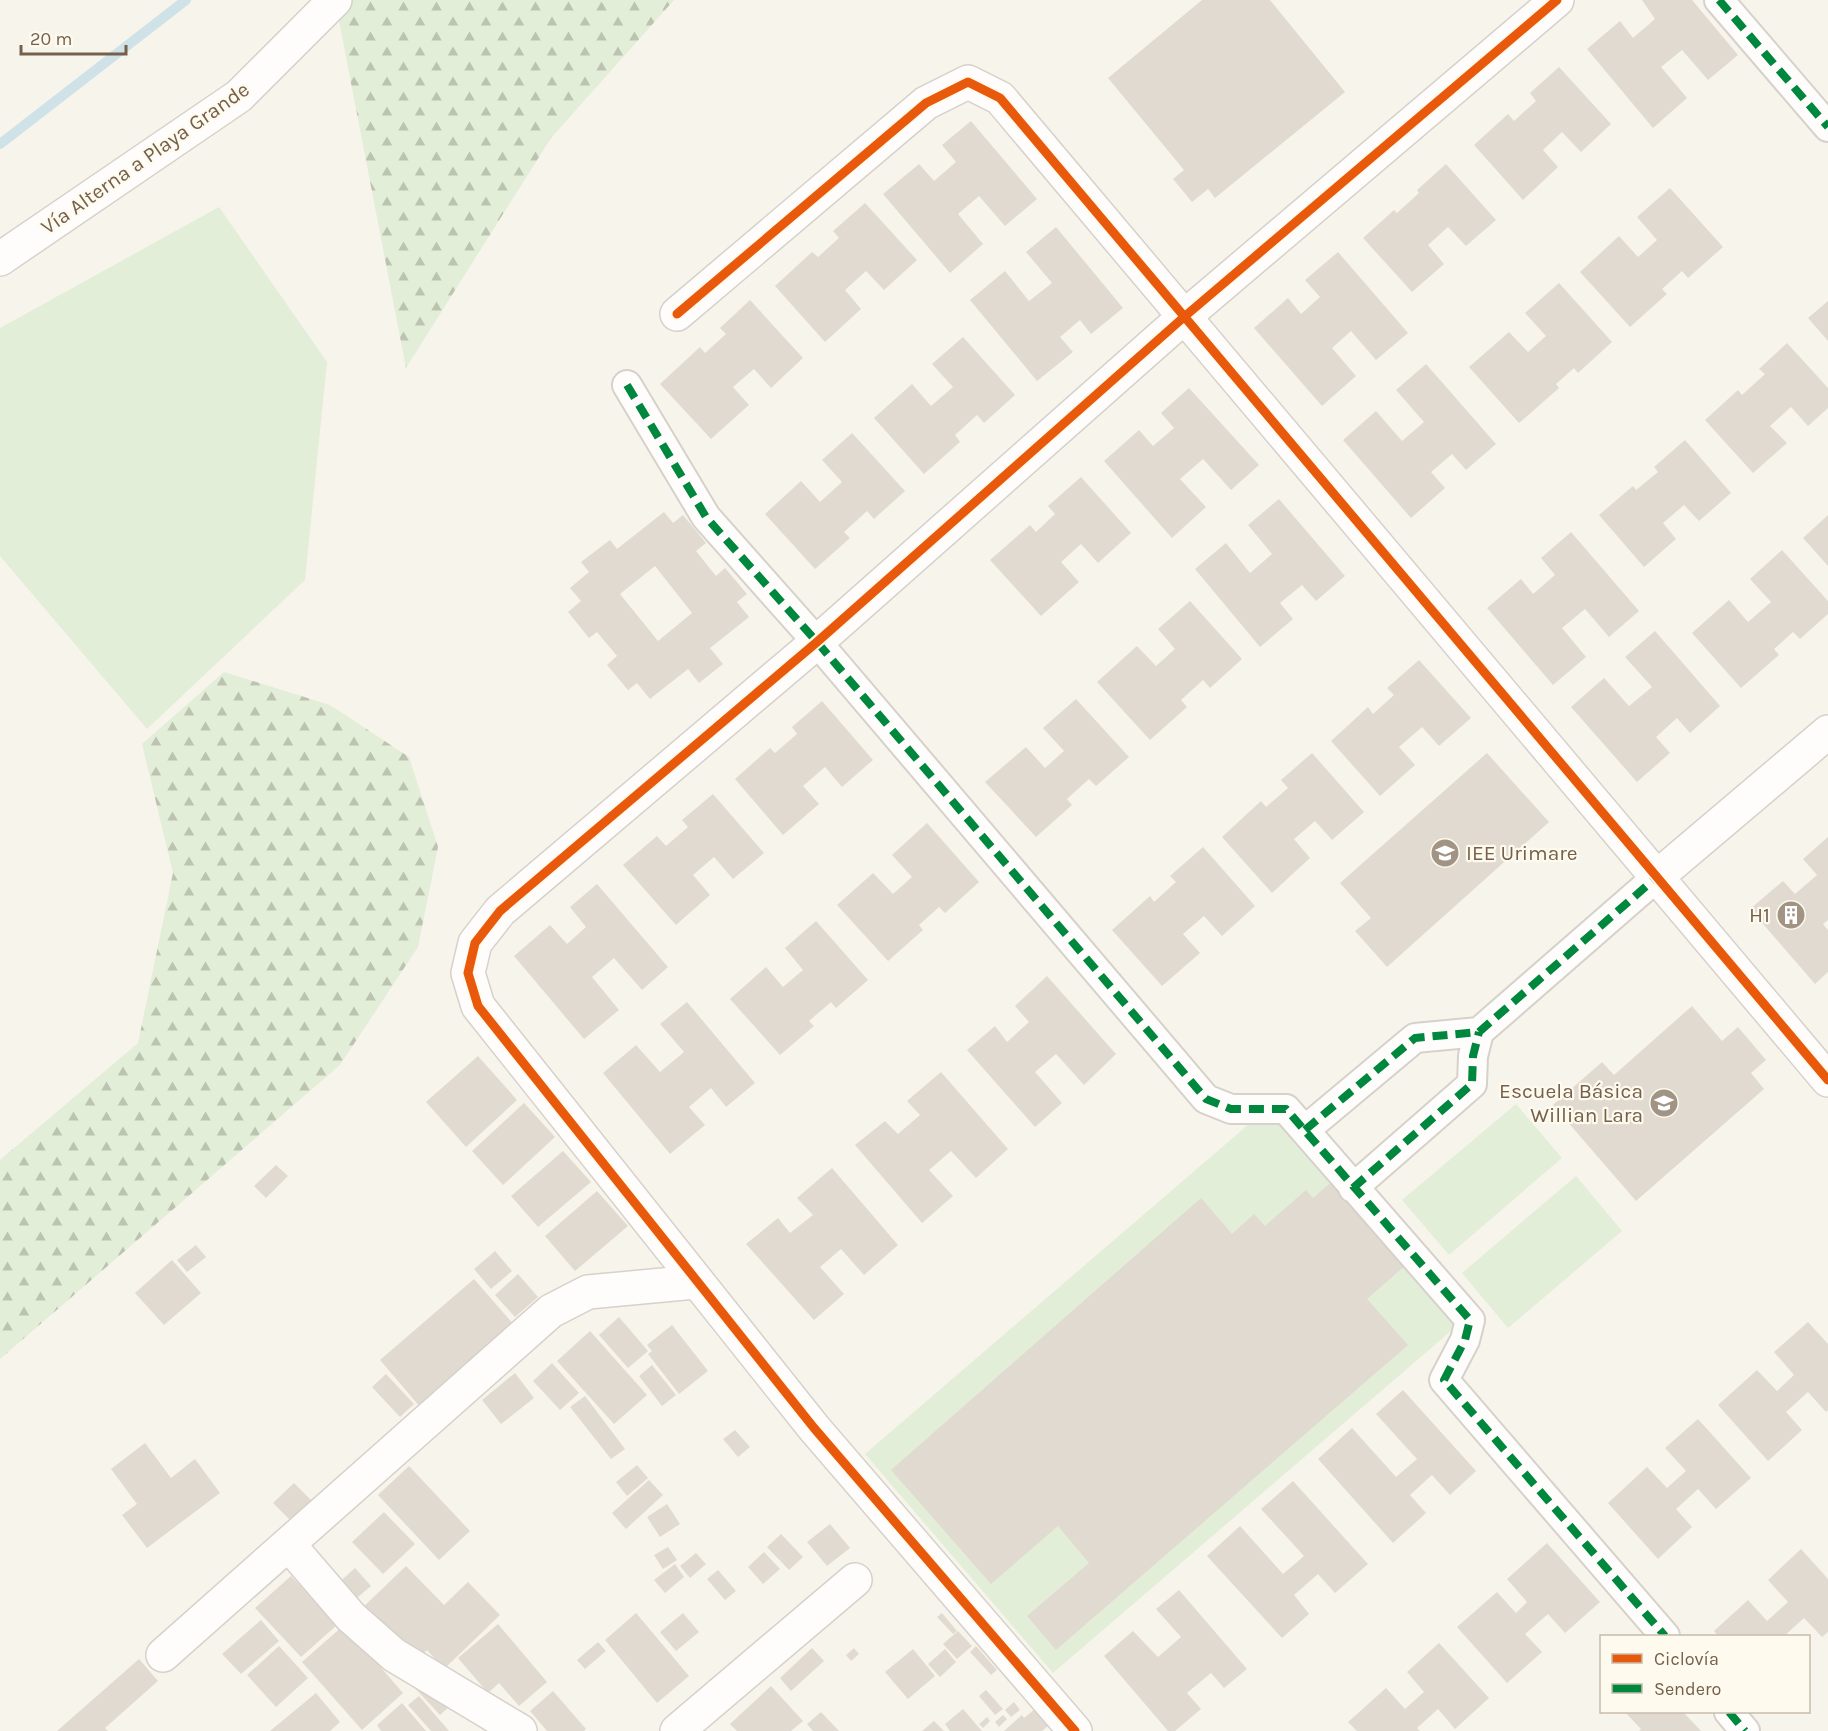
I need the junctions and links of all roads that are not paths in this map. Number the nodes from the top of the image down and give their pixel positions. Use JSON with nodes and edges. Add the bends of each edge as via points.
{"nodes":[{"id":1,"x":335,"y":0,"type":"edge"},
{"id":2,"x":1557,"y":0,"type":"edge"},
{"id":3,"x":1719,"y":0,"type":"edge"},
{"id":4,"x":1828,"y":127,"type":"edge"},
{"id":5,"x":0,"y":259,"type":"edge"},
{"id":6,"x":677,"y":314,"type":"dead end"},
{"id":7,"x":1184,"y":317,"type":"junction"},
{"id":8,"x":627,"y":385,"type":"dead end"},
{"id":9,"x":817,"y":642,"type":"junction"},
{"id":10,"x":1828,"y":732,"type":"edge"},
{"id":11,"x":1658,"y":876,"type":"junction"},
{"id":12,"x":1479,"y":1032,"type":"junction"},
{"id":13,"x":1828,"y":1080,"type":"edge"},
{"id":14,"x":1305,"y":1130,"type":"junction"},
{"id":15,"x":1353,"y":1188,"type":"junction"},
{"id":16,"x":695,"y":1282,"type":"junction"},
{"id":17,"x":289,"y":1545,"type":"junction"},
{"id":18,"x":855,"y":1580,"type":"dead end"},
{"id":19,"x":1664,"y":1635,"type":"edge"},
{"id":20,"x":163,"y":1655,"type":"dead end"},
{"id":21,"x":1730,"y":1713,"type":"edge"},
{"id":22,"x":520,"y":1731,"type":"edge"},
{"id":23,"x":677,"y":1731,"type":"edge"},
{"id":24,"x":1075,"y":1731,"type":"edge"},
{"id":25,"x":1745,"y":1731,"type":"edge"}],
"edges":[{"from":1,"to":5,"type":"street","name":"Vía Alterna a Playa Grande","via":[[239,96]]},
{"from":2,"to":7,"type":"street"},
{"from":3,"to":4,"type":"street"},
{"from":6,"to":7,"type":"street","via":[[926,103],[968,82],[1000,98]]},
{"from":7,"to":9,"type":"street"},
{"from":7,"to":11,"type":"street"},
{"from":8,"to":9,"type":"street","via":[[706,517]]},
{"from":9,"to":14,"type":"street","via":[[1206,1099],[1230,1108],[1286,1109]]},
{"from":9,"to":16,"type":"street","via":[[500,911],[475,943],[468,973],[478,1006]]},
{"from":10,"to":11,"type":"street"},
{"from":11,"to":12,"type":"street"},
{"from":11,"to":13,"type":"street"},
{"from":12,"to":14,"type":"street","via":[[1415,1038]]},
{"from":12,"to":15,"type":"street","via":[[1472,1084]]},
{"from":14,"to":15,"type":"street"},
{"from":15,"to":19,"type":"street","via":[[1470,1320],[1465,1340],[1444,1380]]},
{"from":16,"to":17,"type":"street","via":[[588,1292],[551,1311]]},
{"from":16,"to":24,"type":"street","via":[[814,1428]]},
{"from":17,"to":20,"type":"street"},
{"from":17,"to":22,"type":"street","via":[[351,1617],[394,1655]]},
{"from":18,"to":23,"type":"street"},
{"from":21,"to":25,"type":"street"}]}
